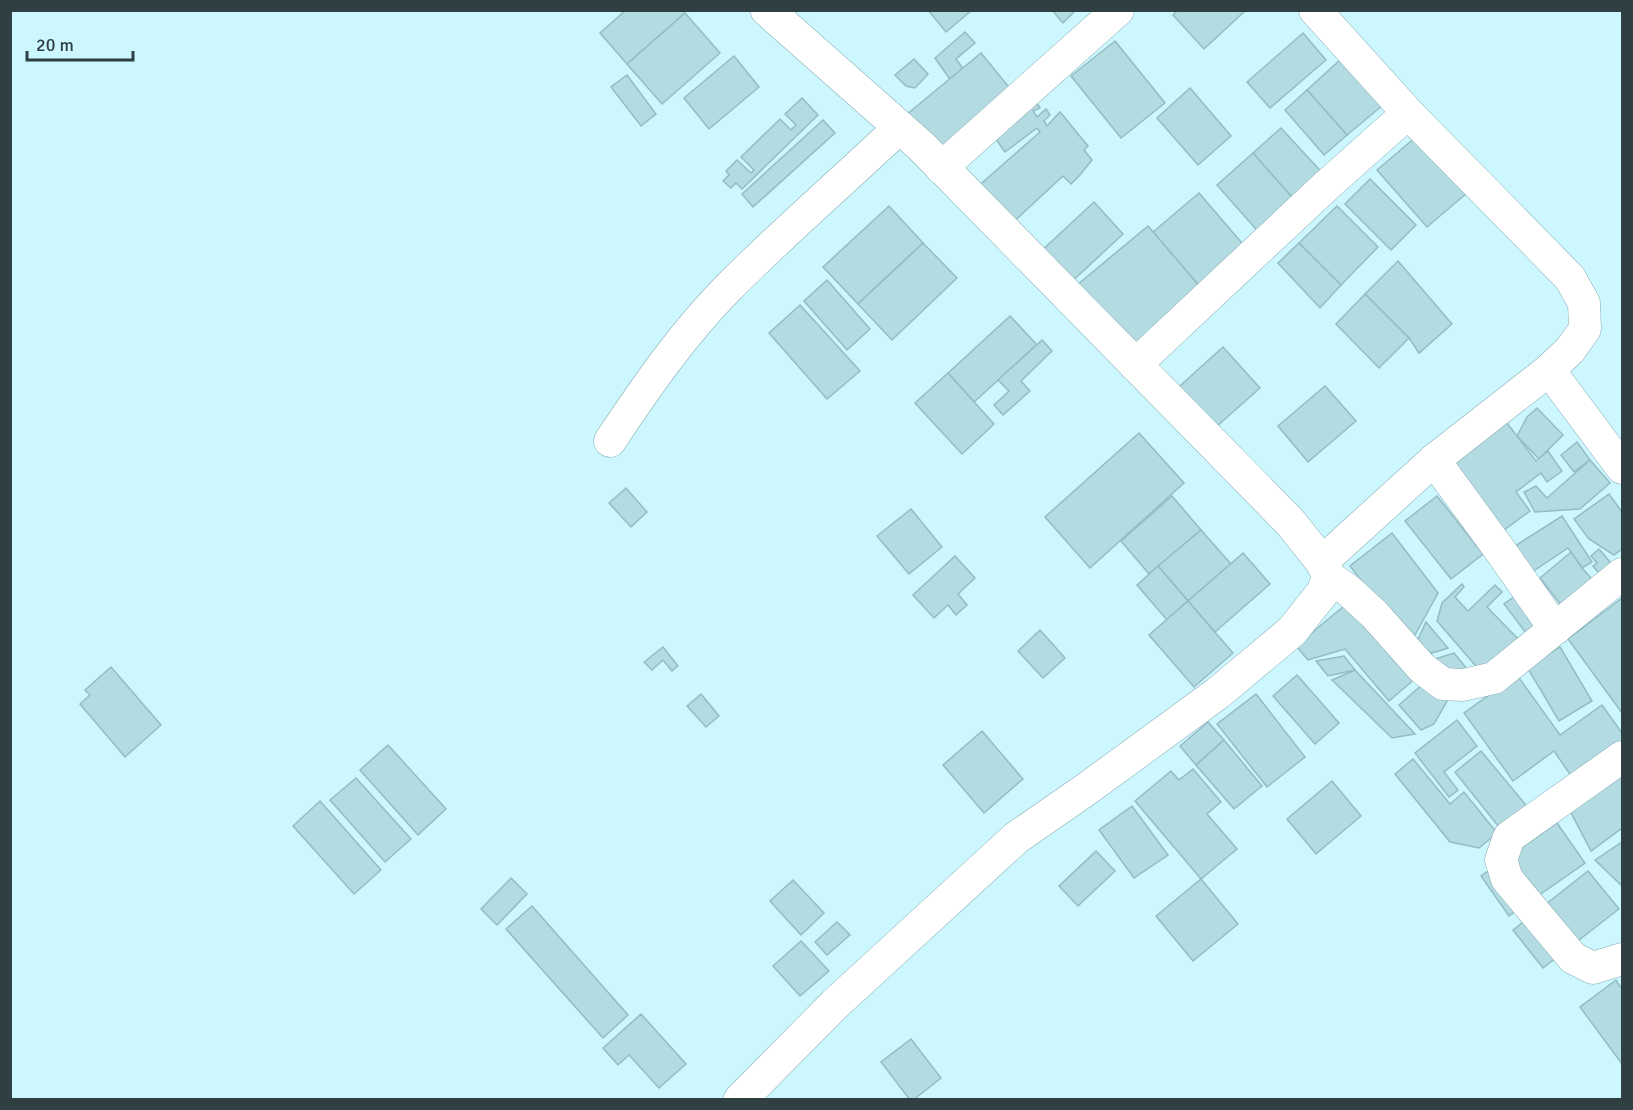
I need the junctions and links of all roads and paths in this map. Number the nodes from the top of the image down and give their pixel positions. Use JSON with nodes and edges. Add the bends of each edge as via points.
{"nodes":[{"id":1,"x":767,"y":10,"type":"edge"},
{"id":2,"x":1118,"y":10,"type":"edge"},
{"id":3,"x":1315,"y":10,"type":"edge"},
{"id":4,"x":1408,"y":113,"type":"junction"},
{"id":5,"x":900,"y":127,"type":"junction"},
{"id":6,"x":941,"y":168,"type":"junction"},
{"id":7,"x":1135,"y":365,"type":"junction"},
{"id":8,"x":1549,"y":370,"type":"junction"},
{"id":9,"x":610,"y":441,"type":"dead end"},
{"id":10,"x":1434,"y":460,"type":"junction"},
{"id":11,"x":1623,"y":468,"type":"edge"},
{"id":12,"x":1325,"y":569,"type":"junction"},
{"id":13,"x":1623,"y":574,"type":"edge"},
{"id":14,"x":1555,"y":629,"type":"junction"},
{"id":15,"x":1623,"y":757,"type":"edge"},
{"id":16,"x":1623,"y":959,"type":"edge"},
{"id":17,"x":740,"y":1100,"type":"edge"}],
"edges":[{"from":1,"to":5,"type":"street"},
{"from":2,"to":6,"type":"street"},
{"from":3,"to":4,"type":"street"},
{"from":4,"to":7,"type":"street"},
{"from":4,"to":8,"type":"street","via":[[1570,278],[1580,295],[1585,329]]},
{"from":5,"to":6,"type":"street"},
{"from":5,"to":9,"type":"street","via":[[729,287],[681,341]]},
{"from":6,"to":7,"type":"street"},
{"from":7,"to":12,"type":"street","via":[[1290,522]]},
{"from":8,"to":10,"type":"street"},
{"from":8,"to":11,"type":"street"},
{"from":10,"to":12,"type":"street"},
{"from":10,"to":14,"type":"street"},
{"from":12,"to":14,"type":"street","via":[[1375,615],[1422,668],[1443,684],[1463,685],[1494,678]]},
{"from":12,"to":17,"type":"street","via":[[1323,592],[1292,631],[1218,693],[1016,838],[835,1004]]},
{"from":13,"to":14,"type":"street"},
{"from":15,"to":16,"type":"street","via":[[1509,837],[1501,860],[1507,879],[1573,958],[1593,968]]}]}
